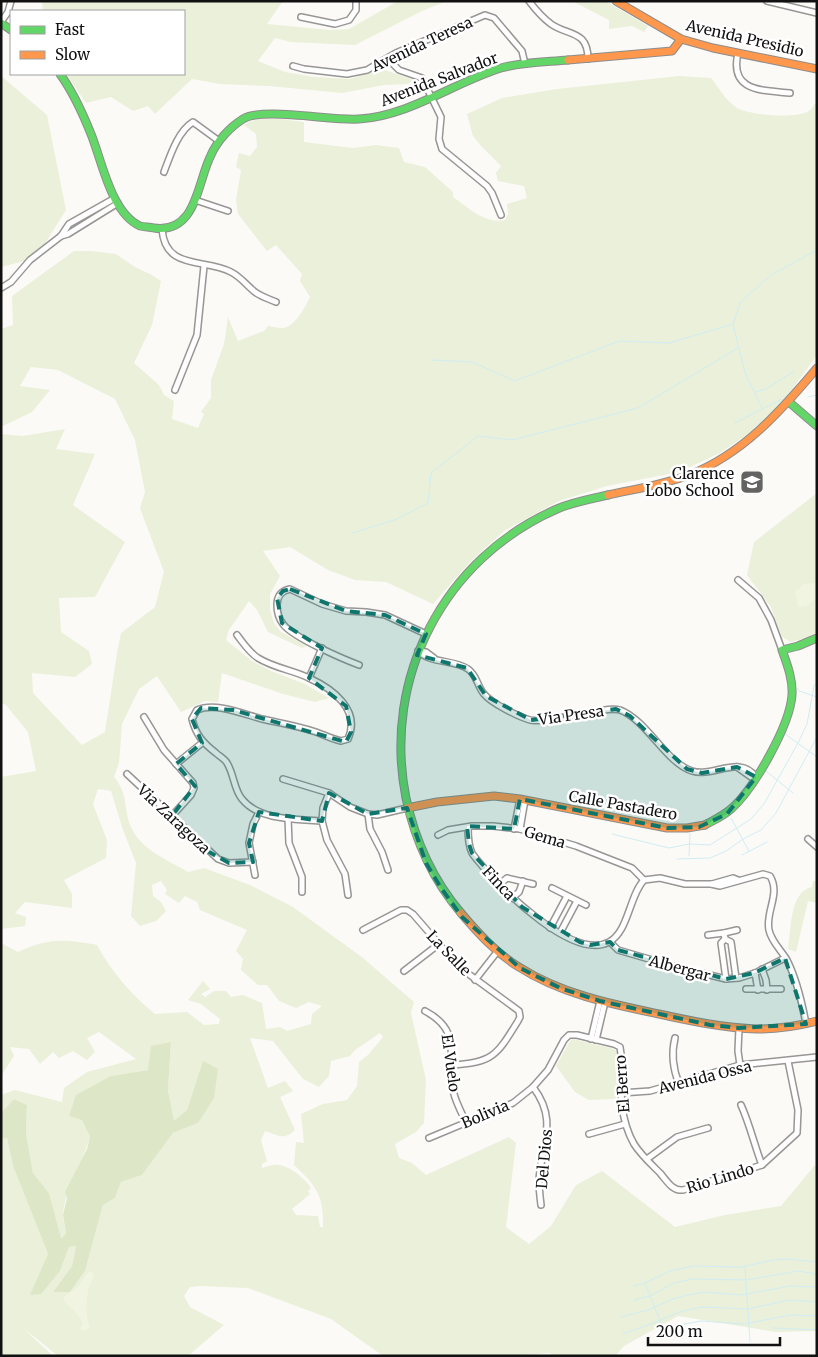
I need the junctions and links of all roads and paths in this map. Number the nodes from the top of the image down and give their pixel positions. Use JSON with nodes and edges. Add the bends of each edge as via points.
{"nodes":[{"id":1,"x":10,"y":1,"type":"edge"},
{"id":2,"x":356,"y":1,"type":"edge"},
{"id":3,"x":529,"y":1,"type":"edge"},
{"id":4,"x":616,"y":1,"type":"edge"},
{"id":5,"x":767,"y":1,"type":"edge"},
{"id":6,"x":817,"y":13,"type":"edge"},
{"id":7,"x":302,"y":17,"type":"dead end"},
{"id":8,"x":1,"y":23,"type":"edge"},
{"id":9,"x":681,"y":39,"type":"junction"},
{"id":10,"x":738,"y":53,"type":"junction"},
{"id":11,"x":388,"y":58,"type":"junction"},
{"id":12,"x":588,"y":59,"type":"junction"},
{"id":13,"x":525,"y":64,"type":"junction"},
{"id":14,"x":294,"y":66,"type":"dead end"},
{"id":15,"x":817,"y":69,"type":"edge"},
{"id":16,"x":61,"y":75,"type":"edge"},
{"id":17,"x":790,"y":94,"type":"dead end"},
{"id":18,"x":432,"y":98,"type":"junction"},
{"id":19,"x":219,"y":141,"type":"junction"},
{"id":20,"x":164,"y":172,"type":"dead end"},
{"id":21,"x":195,"y":200,"type":"junction"},
{"id":22,"x":116,"y":201,"type":"junction"},
{"id":23,"x":228,"y":211,"type":"dead end"},
{"id":24,"x":501,"y":215,"type":"dead end"},
{"id":25,"x":162,"y":229,"type":"junction"},
{"id":26,"x":204,"y":266,"type":"junction"},
{"id":27,"x":1,"y":288,"type":"edge"},
{"id":28,"x":276,"y":302,"type":"dead end"},
{"id":29,"x":817,"y":368,"type":"edge"},
{"id":30,"x":175,"y":390,"type":"dead end"},
{"id":31,"x":789,"y":402,"type":"junction"},
{"id":32,"x":817,"y":426,"type":"edge"},
{"id":33,"x":738,"y":580,"type":"dead end"},
{"id":34,"x":426,"y":634,"type":"junction"},
{"id":35,"x":237,"y":635,"type":"dead end"},
{"id":36,"x":817,"y":638,"type":"edge"},
{"id":37,"x":322,"y":648,"type":"junction"},
{"id":38,"x":782,"y":650,"type":"junction"},
{"id":39,"x":418,"y":651,"type":"junction"},
{"id":40,"x":359,"y":665,"type":"dead end"},
{"id":41,"x":309,"y":678,"type":"junction"},
{"id":42,"x":144,"y":717,"type":"dead end"},
{"id":43,"x":202,"y":742,"type":"junction"},
{"id":44,"x":176,"y":764,"type":"junction"},
{"id":45,"x":127,"y":774,"type":"dead end"},
{"id":46,"x":756,"y":777,"type":"junction"},
{"id":47,"x":283,"y":779,"type":"dead end"},
{"id":48,"x":329,"y":792,"type":"junction"},
{"id":49,"x":523,"y":800,"type":"junction"},
{"id":50,"x":407,"y":808,"type":"junction"},
{"id":51,"x":259,"y":812,"type":"junction"},
{"id":52,"x":368,"y":814,"type":"junction"},
{"id":53,"x":171,"y":817,"type":"junction"},
{"id":54,"x":288,"y":818,"type":"junction"},
{"id":55,"x":322,"y":821,"type":"junction"},
{"id":56,"x":468,"y":827,"type":"junction"},
{"id":57,"x":517,"y":829,"type":"junction"},
{"id":58,"x":438,"y":834,"type":"dead end"},
{"id":59,"x":808,"y":839,"type":"dead end"},
{"id":60,"x":817,"y":847,"type":"edge"},
{"id":61,"x":252,"y":862,"type":"junction"},
{"id":62,"x":388,"y":870,"type":"dead end"},
{"id":63,"x":255,"y":875,"type":"dead end"},
{"id":64,"x":644,"y":880,"type":"junction"},
{"id":65,"x":523,"y":881,"type":"junction"},
{"id":66,"x":499,"y":884,"type":"junction"},
{"id":67,"x":533,"y":884,"type":"dead end"},
{"id":68,"x":552,"y":888,"type":"dead end"},
{"id":69,"x":302,"y":892,"type":"dead end"},
{"id":70,"x":348,"y":895,"type":"dead end"},
{"id":71,"x":567,"y":896,"type":"junction"},
{"id":72,"x":512,"y":898,"type":"junction"},
{"id":73,"x":577,"y":901,"type":"junction"},
{"id":74,"x":586,"y":905,"type":"dead end"},
{"id":75,"x":550,"y":928,"type":"junction"},
{"id":76,"x":363,"y":930,"type":"dead end"},
{"id":77,"x":736,"y":930,"type":"dead end"},
{"id":78,"x":560,"y":933,"type":"junction"},
{"id":79,"x":724,"y":933,"type":"junction"},
{"id":80,"x":708,"y":935,"type":"dead end"},
{"id":81,"x":725,"y":939,"type":"junction"},
{"id":82,"x":610,"y":942,"type":"junction"},
{"id":83,"x":439,"y":944,"type":"junction"},
{"id":84,"x":497,"y":952,"type":"junction"},
{"id":85,"x":785,"y":958,"type":"junction"},
{"id":86,"x":762,"y":969,"type":"junction"},
{"id":87,"x":404,"y":971,"type":"dead end"},
{"id":88,"x":755,"y":973,"type":"junction"},
{"id":89,"x":736,"y":978,"type":"junction"},
{"id":90,"x":726,"y":979,"type":"junction"},
{"id":91,"x":475,"y":980,"type":"junction"},
{"id":92,"x":746,"y":989,"type":"dead end"},
{"id":93,"x":780,"y":989,"type":"dead end"},
{"id":94,"x":758,"y":990,"type":"junction"},
{"id":95,"x":767,"y":990,"type":"junction"},
{"id":96,"x":602,"y":1002,"type":"junction"},
{"id":97,"x":425,"y":1012,"type":"dead end"},
{"id":98,"x":817,"y":1021,"type":"edge"},
{"id":99,"x":806,"y":1024,"type":"junction"},
{"id":100,"x":739,"y":1028,"type":"junction"},
{"id":101,"x":675,"y":1038,"type":"dead end"},
{"id":102,"x":593,"y":1039,"type":"junction"},
{"id":103,"x":817,"y":1057,"type":"edge"},
{"id":104,"x":788,"y":1061,"type":"junction"},
{"id":105,"x":451,"y":1065,"type":"junction"},
{"id":106,"x":740,"y":1065,"type":"junction"},
{"id":107,"x":679,"y":1084,"type":"junction"},
{"id":108,"x":532,"y":1087,"type":"junction"},
{"id":109,"x":621,"y":1093,"type":"junction"},
{"id":110,"x":742,"y":1105,"type":"dead end"},
{"id":111,"x":466,"y":1122,"type":"junction"},
{"id":112,"x":625,"y":1124,"type":"junction"},
{"id":113,"x":708,"y":1128,"type":"dead end"},
{"id":114,"x":588,"y":1134,"type":"dead end"},
{"id":115,"x":429,"y":1138,"type":"dead end"},
{"id":116,"x":647,"y":1159,"type":"junction"},
{"id":117,"x":762,"y":1165,"type":"junction"},
{"id":118,"x":678,"y":1190,"type":"joint"},
{"id":119,"x":541,"y":1205,"type":"dead end"}],
"edges":[{"from":1,"to":8,"type":"street"},
{"from":2,"to":7,"type":"street","via":[[356,10],[349,20],[335,24]]},
{"from":3,"to":12,"type":"street","via":[[552,25],[577,34],[584,42]]},
{"from":4,"to":9,"type":"street","name":"Avenida Presidio"},
{"from":5,"to":6,"type":"street"},
{"from":9,"to":10,"type":"street","name":"Avenida Presidio"},
{"from":9,"to":12,"type":"street","name":"Avenida Salvador","via":[[672,51]]},
{"from":10,"to":15,"type":"street","name":"Avenida Presidio"},
{"from":10,"to":17,"type":"street","via":[[735,67],[745,84],[755,89]]},
{"from":11,"to":13,"type":"street","name":"Avenida Teresa","via":[[485,15],[494,18],[522,51]]},
{"from":11,"to":14,"type":"street","name":"Avenida Teresa","via":[[367,70],[347,74]]},
{"from":11,"to":18,"type":"street","via":[[399,70],[422,78]]},
{"from":12,"to":13,"type":"street","name":"Avenida Salvador"},
{"from":13,"to":18,"type":"street","name":"Avenida Salvador","via":[[501,68]]},
{"from":16,"to":22,"type":"street","via":[[85,119]]},
{"from":18,"to":19,"type":"street","name":"Avenida Salvador","via":[[385,116],[359,119],[262,113],[244,118]]},
{"from":18,"to":24,"type":"street","via":[[441,117],[439,139],[442,149],[487,186]]},
{"from":19,"to":20,"type":"street","via":[[193,122],[187,126]]},
{"from":19,"to":21,"type":"street","name":"Avenida Salvador","via":[[204,171]]},
{"from":21,"to":23,"type":"street"},
{"from":21,"to":25,"type":"street","name":"Avenida Salvador","via":[[187,216],[173,227]]},
{"from":22,"to":25,"type":"street","via":[[126,216],[140,226]]},
{"from":22,"to":27,"type":"street","via":[[69,224],[61,236]]},
{"from":25,"to":26,"type":"street","via":[[168,248],[179,259]]},
{"from":26,"to":28,"type":"street","via":[[230,271],[255,293]]},
{"from":26,"to":30,"type":"street","via":[[198,336]]},
{"from":29,"to":31,"type":"street"},
{"from":31,"to":32,"type":"street"},
{"from":31,"to":34,"type":"street","via":[[743,445],[685,477],[574,502],[540,516],[499,544],[468,573],[443,604]]},
{"from":33,"to":38,"type":"street","name":"Calle Pastadero","via":[[759,598],[772,620]]},
{"from":34,"to":37,"type":"street","via":[[385,615],[346,611],[290,589],[283,591],[278,598],[277,613],[282,623],[290,631]]},
{"from":34,"to":39,"type":"street"},
{"from":35,"to":41,"type":"street","via":[[258,658]]},
{"from":36,"to":38,"type":"street"},
{"from":37,"to":40,"type":"street"},
{"from":37,"to":41,"type":"street"},
{"from":38,"to":46,"type":"street","name":"Calle Pastadero","via":[[792,683],[790,707],[785,724]]},
{"from":39,"to":46,"type":"street","name":"Via Presa","via":[[424,656],[467,668],[486,696],[530,720],[616,709],[630,716],[687,769],[702,773],[737,767]]},
{"from":39,"to":50,"type":"street","via":[[402,710],[400,746]]},
{"from":41,"to":43,"type":"street","via":[[326,687],[346,706],[352,718],[348,739],[334,740],[303,728],[233,710],[201,708],[192,719]]},
{"from":42,"to":44,"type":"street"},
{"from":43,"to":44,"type":"street"},
{"from":43,"to":51,"type":"street","via":[[227,762],[242,799]]},
{"from":44,"to":53,"type":"street","via":[[194,788]]},
{"from":45,"to":53,"type":"street","name":"Via Zaragoza"},
{"from":46,"to":49,"type":"street","name":"Calle Pastadero","via":[[746,794],[727,814],[714,822],[681,830]]},
{"from":47,"to":48,"type":"street"},
{"from":48,"to":52,"type":"street"},
{"from":48,"to":55,"type":"street"},
{"from":49,"to":50,"type":"street","name":"Calle Pastadero","via":[[494,796]]},
{"from":49,"to":57,"type":"street"},
{"from":50,"to":52,"type":"street","name":"Calle Pastadero"},
{"from":50,"to":84,"type":"street","via":[[420,849],[441,888],[462,917]]},
{"from":51,"to":54,"type":"street"},
{"from":51,"to":61,"type":"street","via":[[248,843]]},
{"from":52,"to":62,"type":"street","via":[[370,829]]},
{"from":53,"to":61,"type":"street","name":"Via Zaragoza","via":[[218,858],[229,863]]},
{"from":54,"to":55,"type":"street"},
{"from":54,"to":69,"type":"street","via":[[289,843],[302,877]]},
{"from":55,"to":70,"type":"street","via":[[327,840],[345,874]]},
{"from":56,"to":57,"type":"street","name":"Gema"},
{"from":56,"to":58,"type":"street","name":"Gema"},
{"from":56,"to":66,"type":"street","name":"Finca","via":[[472,854]]},
{"from":57,"to":64,"type":"street","name":"Gema","via":[[576,846],[636,871]]},
{"from":59,"to":60,"type":"street"},
{"from":61,"to":63,"type":"street"},
{"from":64,"to":82,"type":"street","via":[[623,925]]},
{"from":64,"to":85,"type":"street","via":[[660,878],[685,884],[720,886],[763,874],[770,876],[774,892],[769,929]]},
{"from":65,"to":66,"type":"street","via":[[507,878]]},
{"from":65,"to":67,"type":"street"},
{"from":65,"to":72,"type":"street","via":[[519,892]]},
{"from":66,"to":72,"type":"street","name":"Finca"},
{"from":68,"to":71,"type":"street"},
{"from":71,"to":73,"type":"street"},
{"from":71,"to":75,"type":"street"},
{"from":72,"to":75,"type":"street","name":"Finca"},
{"from":73,"to":74,"type":"street"},
{"from":73,"to":78,"type":"street"},
{"from":75,"to":78,"type":"street","name":"Finca"},
{"from":76,"to":83,"type":"street","name":"La Salle","via":[[407,910]]},
{"from":77,"to":79,"type":"street"},
{"from":78,"to":82,"type":"street","name":"Finca","via":[[590,945]]},
{"from":79,"to":80,"type":"street"},
{"from":79,"to":81,"type":"street"},
{"from":81,"to":89,"type":"street","via":[[731,942]]},
{"from":81,"to":90,"type":"street","via":[[721,943]]},
{"from":82,"to":90,"type":"street","name":"Albergar","via":[[618,950]]},
{"from":83,"to":87,"type":"street"},
{"from":83,"to":91,"type":"street","name":"La Salle"},
{"from":84,"to":91,"type":"street"},
{"from":84,"to":96,"type":"street","via":[[560,988]]},
{"from":85,"to":86,"type":"street","name":"Albergar"},
{"from":85,"to":99,"type":"street","via":[[796,983]]},
{"from":86,"to":88,"type":"street","name":"Albergar"},
{"from":86,"to":95,"type":"street"},
{"from":88,"to":89,"type":"street","name":"Albergar"},
{"from":88,"to":94,"type":"street"},
{"from":89,"to":90,"type":"street","name":"Albergar"},
{"from":91,"to":105,"type":"street","name":"La Salle","via":[[519,1011],[520,1017],[498,1051],[480,1062]]},
{"from":92,"to":94,"type":"street"},
{"from":93,"to":95,"type":"street"},
{"from":94,"to":95,"type":"street"},
{"from":96,"to":100,"type":"street","via":[[710,1026]]},
{"from":96,"to":102,"type":"street"},
{"from":97,"to":105,"type":"street","name":"El Vuelo","via":[[446,1027],[451,1044]]},
{"from":98,"to":99,"type":"street"},
{"from":99,"to":100,"type":"street"},
{"from":100,"to":106,"type":"street"},
{"from":101,"to":107,"type":"street","via":[[672,1051]]},
{"from":102,"to":108,"type":"street","name":"Bolivia","via":[[569,1035],[548,1070]]},
{"from":102,"to":109,"type":"street","name":"El Berro","via":[[620,1047]]},
{"from":103,"to":104,"type":"street","name":"Avenida Ossa"},
{"from":104,"to":106,"type":"street","name":"Avenida Ossa"},
{"from":104,"to":117,"type":"street","name":"Rio Lindo","via":[[798,1110],[797,1133]]},
{"from":105,"to":111,"type":"street","name":"El Vuelo","via":[[453,1089]]},
{"from":106,"to":107,"type":"street","name":"Avenida Ossa"},
{"from":107,"to":109,"type":"street","name":"Avenida Ossa"},
{"from":108,"to":111,"type":"street","name":"Bolivia","via":[[513,1103]]},
{"from":108,"to":119,"type":"street","name":"Del Dios","via":[[542,1099],[547,1118],[539,1182]]},
{"from":109,"to":112,"type":"street","name":"El Berro"},
{"from":110,"to":117,"type":"street"},
{"from":111,"to":115,"type":"street","name":"Bolivia"},
{"from":112,"to":114,"type":"street"},
{"from":112,"to":116,"type":"street","name":"El Berro","via":[[635,1145]]},
{"from":113,"to":116,"type":"street","via":[[677,1137]]},
{"from":116,"to":118,"type":"street","name":"El Berro"},
{"from":117,"to":118,"type":"street","name":"Rio Lindo"}]}
